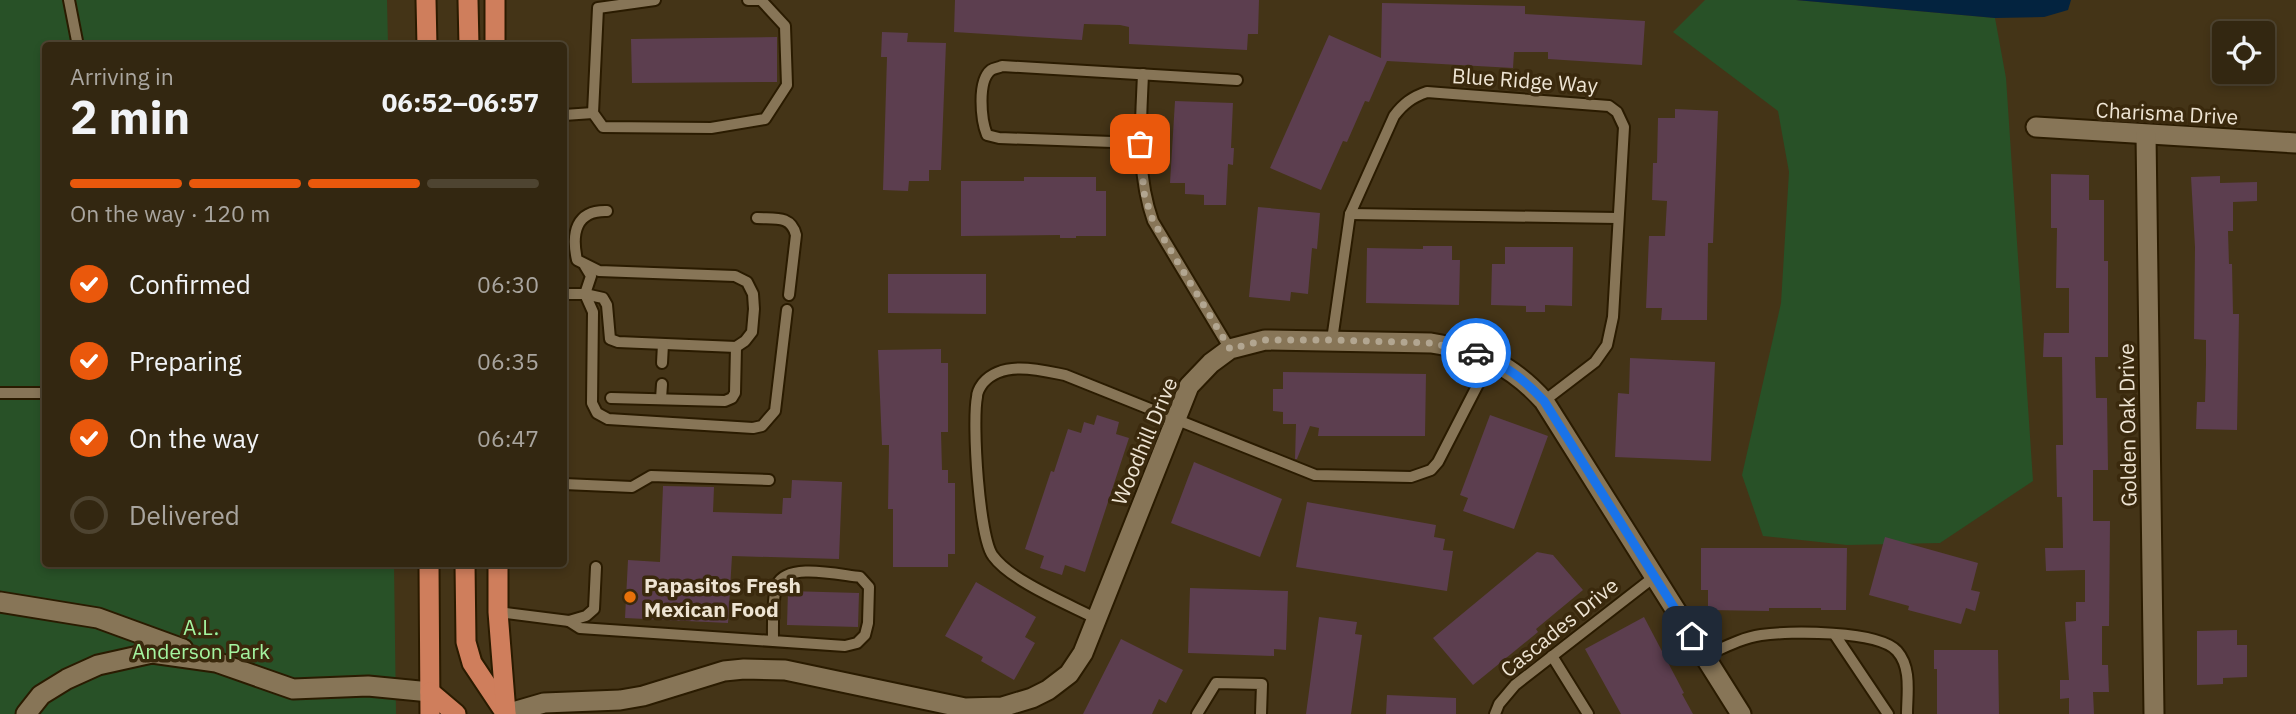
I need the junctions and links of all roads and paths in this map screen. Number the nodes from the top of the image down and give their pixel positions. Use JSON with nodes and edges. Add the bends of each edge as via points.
{"nodes":[{"id":1,"x":69,"y":0,"type":"edge"},
{"id":2,"x":426,"y":0,"type":"edge"},
{"id":3,"x":468,"y":0,"type":"edge"},
{"id":4,"x":495,"y":0,"type":"edge"},
{"id":5,"x":655,"y":0,"type":"edge"},
{"id":6,"x":748,"y":0,"type":"edge"},
{"id":7,"x":77,"y":42,"type":"edge"},
{"id":8,"x":427,"y":42,"type":"edge"},
{"id":9,"x":469,"y":42,"type":"edge"},
{"id":10,"x":495,"y":42,"type":"edge"},
{"id":11,"x":1143,"y":74,"type":"junction"},
{"id":12,"x":1237,"y":80,"type":"dead end"},
{"id":13,"x":593,"y":113,"type":"junction"},
{"id":14,"x":567,"y":115,"type":"edge"},
{"id":15,"x":2036,"y":127,"type":"dead end"},
{"id":16,"x":2146,"y":135,"type":"junction"},
{"id":17,"x":2296,"y":143,"type":"edge"},
{"id":18,"x":1140,"y":144,"type":"junction"},
{"id":19,"x":607,"y":211,"type":"dead end"},
{"id":20,"x":1350,"y":214,"type":"junction"},
{"id":21,"x":757,"y":218,"type":"dead end"},
{"id":22,"x":1617,"y":218,"type":"junction"},
{"id":23,"x":585,"y":266,"type":"junction"},
{"id":24,"x":567,"y":294,"type":"edge"},
{"id":25,"x":585,"y":294,"type":"junction"},
{"id":26,"x":789,"y":295,"type":"dead end"},
{"id":27,"x":787,"y":310,"type":"dead end"},
{"id":28,"x":1332,"y":340,"type":"junction"},
{"id":29,"x":663,"y":344,"type":"junction"},
{"id":30,"x":736,"y":347,"type":"junction"},
{"id":31,"x":1230,"y":349,"type":"junction"},
{"id":32,"x":1491,"y":359,"type":"junction"},
{"id":33,"x":662,"y":363,"type":"dead end"},
{"id":34,"x":662,"y":384,"type":"dead end"},
{"id":35,"x":0,"y":393,"type":"edge"},
{"id":36,"x":42,"y":393,"type":"edge"},
{"id":37,"x":611,"y":398,"type":"dead end"},
{"id":38,"x":661,"y":399,"type":"junction"},
{"id":39,"x":1544,"y":401,"type":"junction"},
{"id":40,"x":1175,"y":419,"type":"junction"},
{"id":41,"x":769,"y":480,"type":"dead end"},
{"id":42,"x":567,"y":484,"type":"edge"},
{"id":43,"x":429,"y":567,"type":"edge"},
{"id":44,"x":465,"y":567,"type":"edge"},
{"id":45,"x":498,"y":567,"type":"edge"},
{"id":46,"x":596,"y":567,"type":"dead end"},
{"id":47,"x":1654,"y":577,"type":"junction"},
{"id":48,"x":0,"y":601,"type":"edge"},
{"id":49,"x":498,"y":612,"type":"junction"},
{"id":50,"x":1097,"y":620,"type":"junction"},
{"id":51,"x":569,"y":621,"type":"junction"},
{"id":52,"x":1835,"y":635,"type":"junction"},
{"id":53,"x":773,"y":641,"type":"junction"},
{"id":54,"x":1552,"y":656,"type":"junction"},
{"id":55,"x":1705,"y":656,"type":"junction"},
{"id":56,"x":216,"y":662,"type":"junction"},
{"id":57,"x":430,"y":692,"type":"junction"},
{"id":58,"x":966,"y":711,"type":"edge"},
{"id":59,"x":26,"y":714,"type":"edge"},
{"id":60,"x":430,"y":714,"type":"edge"},
{"id":61,"x":456,"y":714,"type":"edge"},
{"id":62,"x":506,"y":714,"type":"edge"},
{"id":63,"x":1197,"y":714,"type":"edge"},
{"id":64,"x":1261,"y":714,"type":"edge"},
{"id":65,"x":1495,"y":714,"type":"edge"},
{"id":66,"x":1588,"y":714,"type":"edge"},
{"id":67,"x":1741,"y":714,"type":"edge"},
{"id":68,"x":1888,"y":714,"type":"edge"},
{"id":69,"x":1907,"y":714,"type":"edge"},
{"id":70,"x":2154,"y":714,"type":"edge"}],
"edges":[{"from":1,"to":7,"type":"lane"},
{"from":2,"to":8,"type":"highway"},
{"from":3,"to":9,"type":"highway"},
{"from":4,"to":10,"type":"highway"},
{"from":5,"to":13,"type":"lane","via":[[598,8]]},
{"from":6,"to":13,"type":"lane","via":[[761,1],[785,26],[787,85],[765,119],[710,128],[603,127]]},
{"from":11,"to":12,"type":"lane"},
{"from":11,"to":18,"type":"lane"},
{"from":11,"to":18,"type":"lane","via":[[1002,66],[990,71],[983,83],[982,121],[987,135]]},
{"from":13,"to":14,"type":"lane"},
{"from":15,"to":16,"type":"street","name":"Charisma Drive"},
{"from":16,"to":17,"type":"street","name":"Charisma Drive"},
{"from":16,"to":70,"type":"street","name":"Golden Oak Drive"},
{"from":18,"to":31,"type":"lane","via":[[1144,193],[1153,221]]},
{"from":19,"to":23,"type":"lane","via":[[587,213],[579,225],[575,251]]},
{"from":20,"to":22,"type":"lane"},
{"from":20,"to":22,"type":"lane","name":"Blue Ridge Way","via":[[1394,116],[1401,106],[1427,92],[1609,106],[1624,127]]},
{"from":20,"to":28,"type":"lane","name":"Blue Ridge Way"},
{"from":21,"to":26,"type":"lane","via":[[787,220],[794,225]]},
{"from":22,"to":39,"type":"lane","name":"Blue Ridge Way","via":[[1608,345],[1595,362]]},
{"from":23,"to":25,"type":"lane","via":[[590,276]]},
{"from":23,"to":30,"type":"lane","via":[[599,271],[735,276],[747,282],[753,294],[752,332]]},
{"from":24,"to":25,"type":"lane"},
{"from":25,"to":27,"type":"lane","via":[[593,312],[592,403],[597,413],[608,419],[762,426],[775,411]]},
{"from":25,"to":29,"type":"lane","via":[[603,298],[607,305],[610,338]]},
{"from":28,"to":31,"type":"street","name":"Woodhill Drive","via":[[1265,340]]},
{"from":28,"to":32,"type":"street","name":"Woodhill Drive","via":[[1431,343]]},
{"from":29,"to":30,"type":"lane"},
{"from":29,"to":33,"type":"lane"},
{"from":30,"to":38,"type":"lane","via":[[732,398]]},
{"from":31,"to":40,"type":"street","name":"Woodhill Drive","via":[[1189,386]]},
{"from":32,"to":39,"type":"street","name":"Woodhill Drive","via":[[1521,377]]},
{"from":32,"to":40,"type":"lane","via":[[1438,462],[1422,475],[1315,475]]},
{"from":34,"to":38,"type":"lane"},
{"from":35,"to":36,"type":"lane"},
{"from":37,"to":38,"type":"lane"},
{"from":39,"to":47,"type":"street","name":"Woodhill Drive"},
{"from":40,"to":50,"type":"street","name":"Woodhill Drive"},
{"from":40,"to":50,"type":"lane","via":[[1065,375],[1034,369],[993,375],[977,395],[975,421],[986,545],[1004,568]]},
{"from":41,"to":42,"type":"lane","via":[[651,476],[632,487]]},
{"from":43,"to":57,"type":"highway"},
{"from":44,"to":62,"type":"highway","via":[[466,642],[472,663]]},
{"from":45,"to":49,"type":"highway"},
{"from":46,"to":51,"type":"lane","via":[[594,609],[586,617]]},
{"from":47,"to":54,"type":"lane","name":"Cascades Drive"},
{"from":47,"to":55,"type":"street","name":"Woodhill Drive"},
{"from":48,"to":56,"type":"street","via":[[98,618]]},
{"from":49,"to":51,"type":"lane"},
{"from":49,"to":62,"type":"highway"},
{"from":50,"to":58,"type":"street","name":"Woodhill Drive","via":[[1069,674],[1048,690],[1002,707]]},
{"from":51,"to":53,"type":"lane","via":[[580,628]]},
{"from":52,"to":55,"type":"lane","via":[[1760,635]]},
{"from":52,"to":68,"type":"lane"},
{"from":52,"to":69,"type":"lane","via":[[1872,638],[1898,652],[1908,678]]},
{"from":53,"to":53,"type":"lane","via":[[857,643],[868,623],[869,587],[860,577],[795,571],[782,577],[776,587]]},
{"from":54,"to":65,"type":"lane","name":"Cascades Drive","via":[[1507,694]]},
{"from":54,"to":66,"type":"lane"},
{"from":55,"to":67,"type":"street","name":"Woodhill Drive"},
{"from":56,"to":57,"type":"street","via":[[293,690],[368,686]]},
{"from":56,"to":59,"type":"street","via":[[152,653],[98,665],[41,695]]},
{"from":57,"to":60,"type":"highway"},
{"from":57,"to":61,"type":"highway"},
{"from":58,"to":62,"type":"street","name":"Woodhill Drive","via":[[785,670],[744,669],[643,696],[544,703]]},
{"from":63,"to":64,"type":"lane","via":[[1216,682],[1262,684]]}]}
